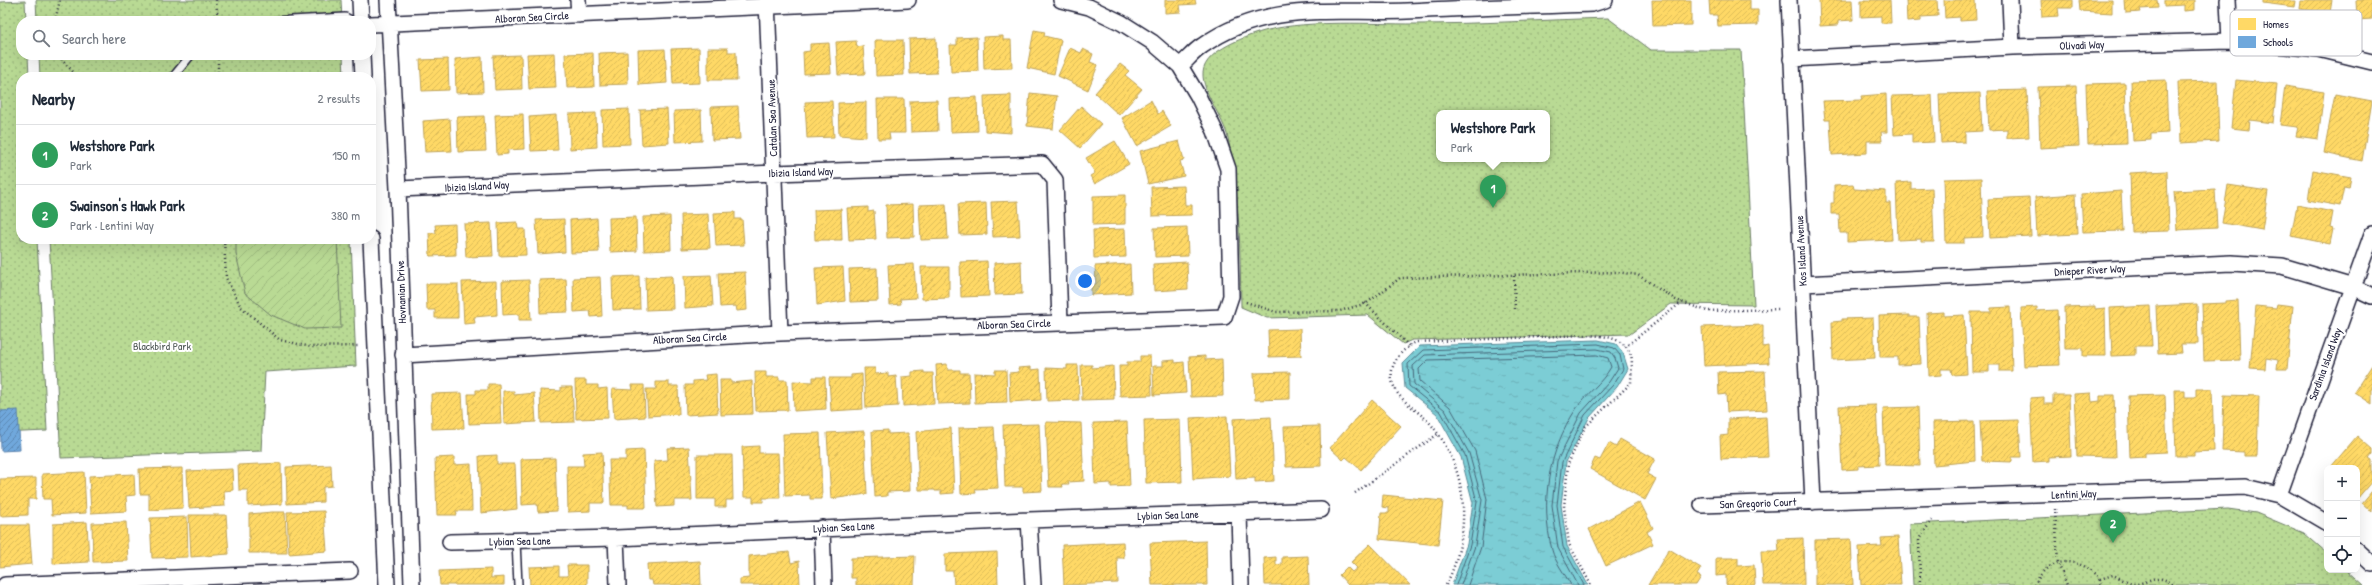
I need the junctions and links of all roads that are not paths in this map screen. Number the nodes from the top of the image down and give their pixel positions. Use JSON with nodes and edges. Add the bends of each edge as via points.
{"nodes":[{"id":1,"x":360,"y":0,"type":"edge"},
{"id":2,"x":388,"y":0,"type":"edge"},
{"id":3,"x":908,"y":0,"type":"edge"},
{"id":4,"x":1061,"y":0,"type":"edge"},
{"id":5,"x":1605,"y":0,"type":"edge"},
{"id":6,"x":1789,"y":0,"type":"edge"},
{"id":7,"x":2010,"y":0,"type":"edge"},
{"id":8,"x":2228,"y":0,"type":"edge"},
{"id":9,"x":767,"y":3,"type":"edge"},
{"id":10,"x":1455,"y":4,"type":"edge"},
{"id":11,"x":579,"y":7,"type":"edge"},
{"id":12,"x":361,"y":16,"type":"edge"},
{"id":13,"x":389,"y":23,"type":"junction"},
{"id":14,"x":376,"y":24,"type":"edge"},
{"id":15,"x":2230,"y":41,"type":"joint"},
{"id":16,"x":2012,"y":47,"type":"junction"},
{"id":17,"x":2348,"y":56,"type":"edge"},
{"id":18,"x":1791,"y":58,"type":"junction"},
{"id":19,"x":187,"y":60,"type":"edge"},
{"id":20,"x":362,"y":60,"type":"edge"},
{"id":21,"x":2372,"y":62,"type":"edge"},
{"id":22,"x":1180,"y":66,"type":"junction"},
{"id":23,"x":177,"y":72,"type":"edge"},
{"id":24,"x":363,"y":72,"type":"edge"},
{"id":25,"x":774,"y":172,"type":"junction"},
{"id":26,"x":398,"y":189,"type":"junction"},
{"id":27,"x":2372,"y":234,"type":"edge"},
{"id":28,"x":371,"y":244,"type":"edge"},
{"id":29,"x":1803,"y":284,"type":"junction"},
{"id":30,"x":2353,"y":286,"type":"junction"},
{"id":31,"x":2372,"y":296,"type":"edge"},
{"id":32,"x":1060,"y":322,"type":"junction"},
{"id":33,"x":780,"y":333,"type":"junction"},
{"id":34,"x":403,"y":355,"type":"junction"},
{"id":35,"x":2279,"y":495,"type":"junction"},
{"id":36,"x":1813,"y":502,"type":"junction"},
{"id":37,"x":1702,"y":505,"type":"dead end"},
{"id":38,"x":1321,"y":510,"type":"dead end"},
{"id":39,"x":1239,"y":513,"type":"junction"},
{"id":40,"x":1029,"y":520,"type":"junction"},
{"id":41,"x":2324,"y":521,"type":"edge"},
{"id":42,"x":822,"y":528,"type":"junction"},
{"id":43,"x":616,"y":538,"type":"junction"},
{"id":44,"x":516,"y":541,"type":"junction"},
{"id":45,"x":450,"y":542,"type":"dead end"},
{"id":46,"x":2360,"y":553,"type":"edge"},
{"id":47,"x":2372,"y":564,"type":"edge"},
{"id":48,"x":350,"y":571,"type":"dead end"},
{"id":49,"x":177,"y":582,"type":"edge"},
{"id":50,"x":5,"y":585,"type":"edge"},
{"id":51,"x":387,"y":585,"type":"edge"},
{"id":52,"x":412,"y":585,"type":"edge"},
{"id":53,"x":518,"y":585,"type":"edge"},
{"id":54,"x":618,"y":585,"type":"edge"},
{"id":55,"x":824,"y":585,"type":"edge"},
{"id":56,"x":1033,"y":585,"type":"edge"},
{"id":57,"x":1241,"y":585,"type":"edge"}],
"edges":[{"from":1,"to":12,"type":"street"},
{"from":2,"to":13,"type":"street","name":"Hovnanian Drive"},
{"from":3,"to":9,"type":"street","name":"Alboran Sea Circle"},
{"from":4,"to":22,"type":"street","name":"Alboran Sea Circle","via":[[1089,7],[1122,23],[1152,42]]},
{"from":5,"to":10,"type":"street","via":[[1592,4]]},
{"from":6,"to":18,"type":"street","name":"Kos Island Avenue"},
{"from":7,"to":16,"type":"street"},
{"from":8,"to":15,"type":"street"},
{"from":9,"to":11,"type":"street","name":"Alboran Sea Circle"},
{"from":9,"to":25,"type":"street","name":"Catalan Sea Avenue"},
{"from":10,"to":22,"type":"street","via":[[1406,11],[1297,11],[1273,15],[1242,24],[1219,36],[1201,46]]},
{"from":11,"to":13,"type":"street","name":"Alboran Sea Circle"},
{"from":13,"to":14,"type":"street","name":"Alboran Sea Circle"},
{"from":13,"to":26,"type":"street","name":"Hovnanian Drive"},
{"from":15,"to":16,"type":"street","name":"Olivadi Way"},
{"from":16,"to":18,"type":"street","name":"Olivadi Way"},
{"from":17,"to":21,"type":"street","name":"Olivadi Way"},
{"from":18,"to":29,"type":"street","name":"Kos Island Avenue"},
{"from":19,"to":23,"type":"lane"},
{"from":20,"to":24,"type":"street"},
{"from":22,"to":32,"type":"street","name":"Alboran Sea Circle","via":[[1216,131],[1228,169],[1231,296],[1224,317]]},
{"from":25,"to":26,"type":"street","name":"Ibizia Island Way"},
{"from":25,"to":32,"type":"street","name":"Ibizia Island Way","via":[[1042,164],[1055,180]]},
{"from":25,"to":33,"type":"street","name":"Catalan Sea Avenue"},
{"from":26,"to":34,"type":"street","name":"Hovnanian Drive"},
{"from":27,"to":30,"type":"street","name":"Sardinia Island Way"},
{"from":28,"to":51,"type":"street"},
{"from":29,"to":30,"type":"street","name":"Dnieper River Way","via":[[2231,263],[2282,266]]},
{"from":29,"to":36,"type":"street","name":"Kos Island Avenue"},
{"from":30,"to":31,"type":"street","name":"Dnieper River Way"},
{"from":30,"to":35,"type":"street","name":"Sardinia Island Way"},
{"from":32,"to":33,"type":"street","name":"Alboran Sea Circle"},
{"from":33,"to":34,"type":"street","name":"Alboran Sea Circle"},
{"from":34,"to":52,"type":"street","name":"Hovnanian Drive"},
{"from":35,"to":36,"type":"street","name":"Lentini Way","via":[[2245,487]]},
{"from":35,"to":41,"type":"street","name":"Lentini Way"},
{"from":36,"to":37,"type":"street","name":"San Gregorio Court"},
{"from":38,"to":39,"type":"street","name":"Lybian Sea Lane"},
{"from":39,"to":40,"type":"street","name":"Lybian Sea Lane"},
{"from":39,"to":57,"type":"street"},
{"from":40,"to":42,"type":"street","name":"Lybian Sea Lane"},
{"from":40,"to":56,"type":"street"},
{"from":42,"to":43,"type":"street","name":"Lybian Sea Lane"},
{"from":42,"to":55,"type":"street"},
{"from":43,"to":44,"type":"street","name":"Lybian Sea Lane"},
{"from":43,"to":54,"type":"street"},
{"from":44,"to":45,"type":"street","name":"Lybian Sea Lane"},
{"from":44,"to":53,"type":"lane"},
{"from":46,"to":47,"type":"street"},
{"from":48,"to":49,"type":"street"},
{"from":49,"to":50,"type":"street"}]}
